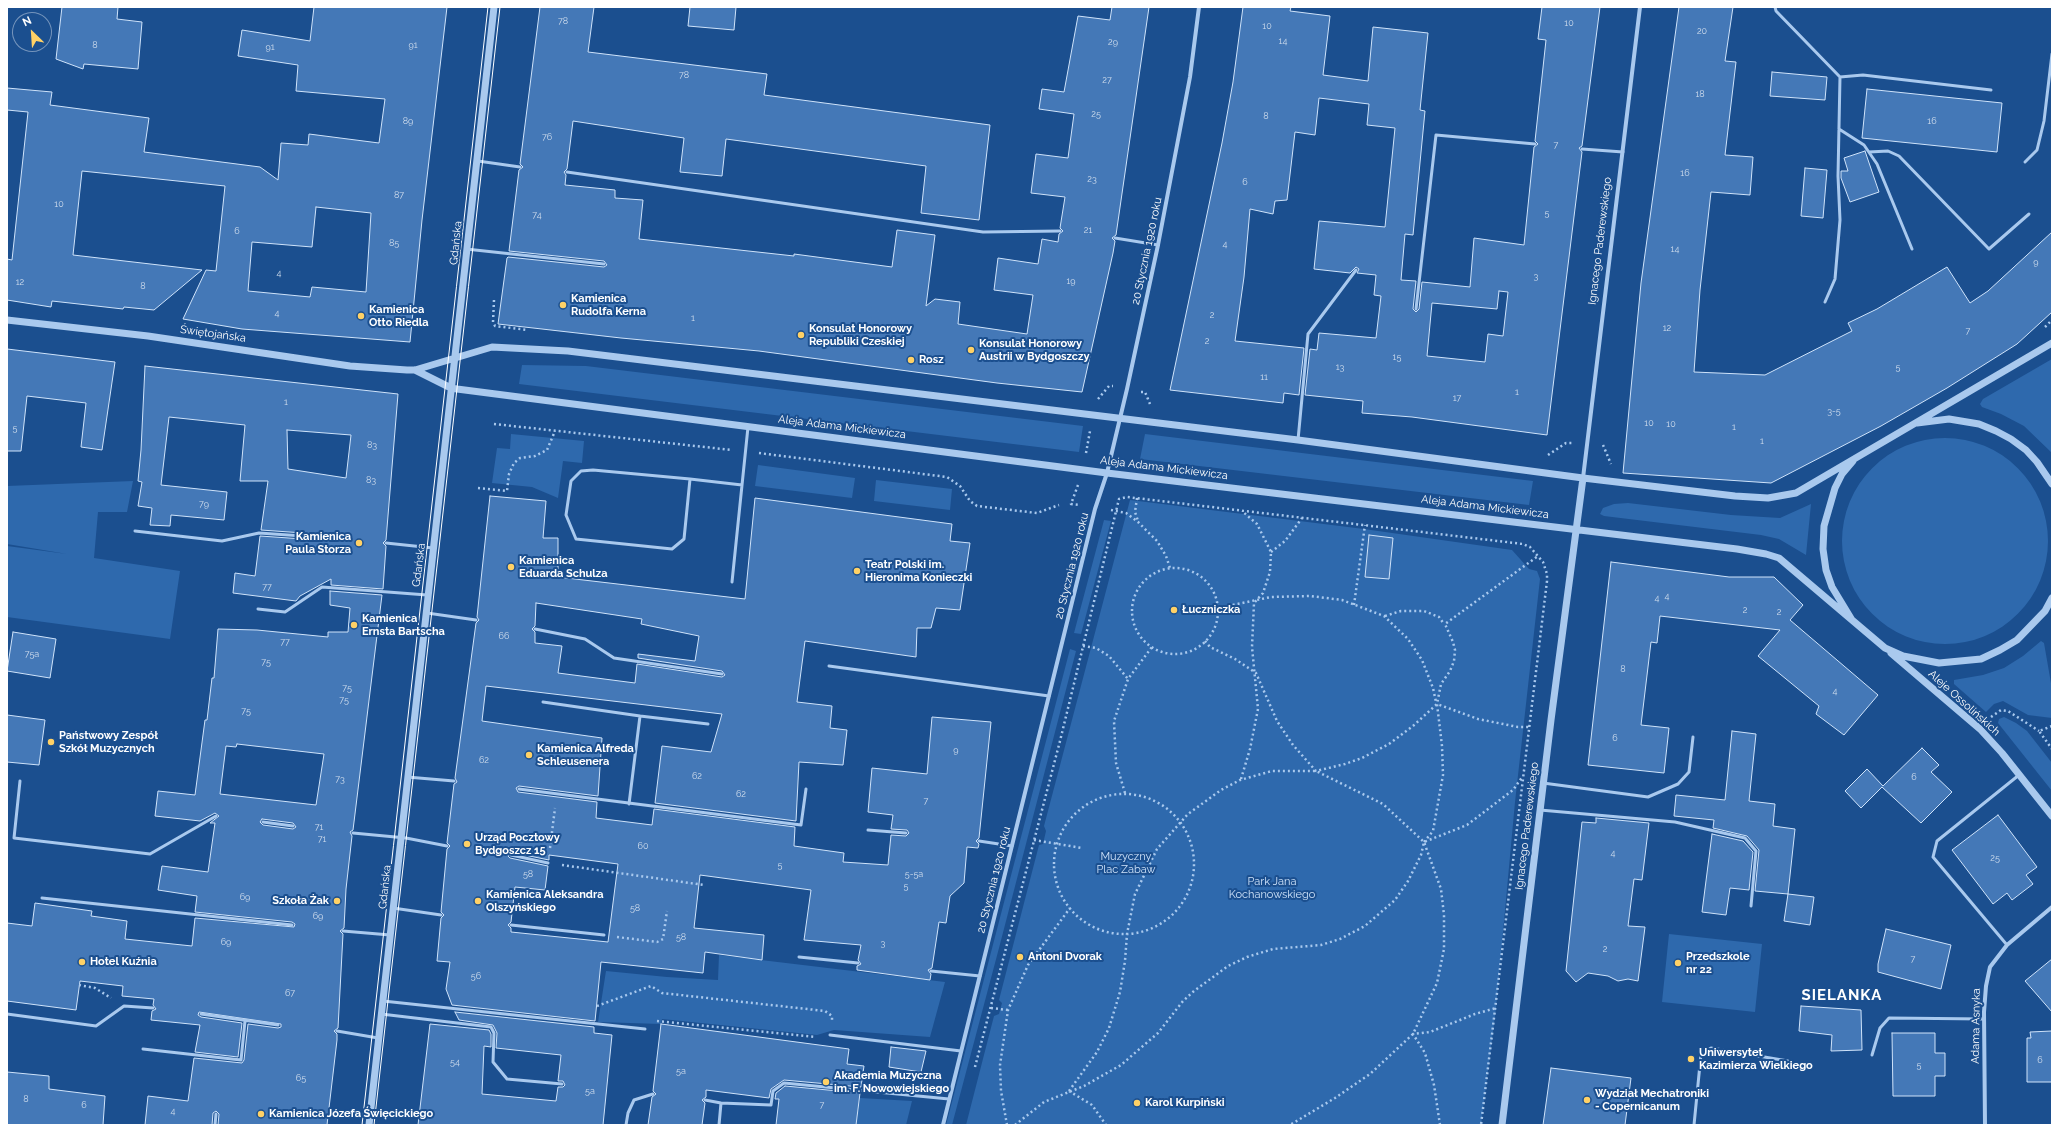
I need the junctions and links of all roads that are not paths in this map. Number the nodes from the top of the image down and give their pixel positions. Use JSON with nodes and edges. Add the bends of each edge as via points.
{"nodes":[{"id":1,"x":494,"y":7,"type":"edge"},
{"id":2,"x":1199,"y":7,"type":"edge"},
{"id":3,"x":1640,"y":7,"type":"edge"},
{"id":4,"x":1775,"y":7,"type":"edge"},
{"id":5,"x":2052,"y":54,"type":"edge"},
{"id":6,"x":1840,"y":77,"type":"junction"},
{"id":7,"x":1991,"y":90,"type":"dead end"},
{"id":8,"x":1839,"y":130,"type":"junction"},
{"id":9,"x":1535,"y":144,"type":"dead end"},
{"id":10,"x":1582,"y":148,"type":"dead end"},
{"id":11,"x":1623,"y":152,"type":"junction"},
{"id":12,"x":1869,"y":152,"type":"junction"},
{"id":13,"x":476,"y":161,"type":"junction"},
{"id":14,"x":2025,"y":162,"type":"dead end"},
{"id":15,"x":520,"y":167,"type":"dead end"},
{"id":16,"x":567,"y":172,"type":"dead end"},
{"id":17,"x":2029,"y":214,"type":"dead end"},
{"id":18,"x":1060,"y":230,"type":"dead end"},
{"id":19,"x":1115,"y":238,"type":"dead end"},
{"id":20,"x":1158,"y":244,"type":"junction"},
{"id":21,"x":466,"y":249,"type":"junction"},
{"id":22,"x":1912,"y":249,"type":"dead end"},
{"id":23,"x":604,"y":264,"type":"dead end"},
{"id":24,"x":1356,"y":270,"type":"dead end"},
{"id":25,"x":1825,"y":302,"type":"dead end"},
{"id":26,"x":1416,"y":309,"type":"dead end"},
{"id":27,"x":7,"y":320,"type":"edge"},
{"id":28,"x":2052,"y":343,"type":"edge"},
{"id":29,"x":454,"y":358,"type":"junction"},
{"id":30,"x":415,"y":370,"type":"junction"},
{"id":31,"x":451,"y":388,"type":"junction"},
{"id":32,"x":1120,"y":418,"type":"junction"},
{"id":33,"x":1913,"y":424,"type":"junction"},
{"id":34,"x":748,"y":426,"type":"junction"},
{"id":35,"x":1298,"y":440,"type":"junction"},
{"id":36,"x":1855,"y":458,"type":"junction"},
{"id":37,"x":1108,"y":472,"type":"junction"},
{"id":38,"x":1584,"y":478,"type":"junction"},
{"id":39,"x":690,"y":479,"type":"junction"},
{"id":40,"x":2052,"y":484,"type":"edge"},
{"id":41,"x":742,"y":485,"type":"junction"},
{"id":42,"x":1577,"y":530,"type":"junction"},
{"id":43,"x":135,"y":531,"type":"dead end"},
{"id":44,"x":332,"y":538,"type":"dead end"},
{"id":45,"x":386,"y":543,"type":"dead end"},
{"id":46,"x":433,"y":548,"type":"junction"},
{"id":47,"x":732,"y":582,"type":"dead end"},
{"id":48,"x":427,"y":595,"type":"junction"},
{"id":49,"x":2052,"y":598,"type":"edge"},
{"id":50,"x":258,"y":610,"type":"dead end"},
{"id":51,"x":425,"y":612,"type":"junction"},
{"id":52,"x":476,"y":620,"type":"dead end"},
{"id":53,"x":1852,"y":620,"type":"junction"},
{"id":54,"x":535,"y":629,"type":"dead end"},
{"id":55,"x":1885,"y":648,"type":"junction"},
{"id":56,"x":829,"y":666,"type":"dead end"},
{"id":57,"x":722,"y":674,"type":"dead end"},
{"id":58,"x":1049,"y":696,"type":"junction"},
{"id":59,"x":543,"y":702,"type":"dead end"},
{"id":60,"x":640,"y":716,"type":"junction"},
{"id":61,"x":708,"y":724,"type":"dead end"},
{"id":62,"x":1693,"y":737,"type":"dead end"},
{"id":63,"x":2019,"y":775,"type":"junction"},
{"id":64,"x":408,"y":777,"type":"junction"},
{"id":65,"x":20,"y":781,"type":"dead end"},
{"id":66,"x":454,"y":781,"type":"dead end"},
{"id":67,"x":1543,"y":784,"type":"junction"},
{"id":68,"x":806,"y":789,"type":"dead end"},
{"id":69,"x":519,"y":790,"type":"dead end"},
{"id":70,"x":629,"y":804,"type":"junction"},
{"id":71,"x":1540,"y":810,"type":"junction"},
{"id":72,"x":216,"y":816,"type":"dead end"},
{"id":73,"x":2052,"y":816,"type":"edge"},
{"id":74,"x":263,"y":822,"type":"dead end"},
{"id":75,"x":293,"y":826,"type":"dead end"},
{"id":76,"x":868,"y":830,"type":"dead end"},
{"id":77,"x":353,"y":833,"type":"dead end"},
{"id":78,"x":906,"y":833,"type":"dead end"},
{"id":79,"x":401,"y":837,"type":"junction"},
{"id":80,"x":979,"y":841,"type":"dead end"},
{"id":81,"x":447,"y":846,"type":"dead end"},
{"id":82,"x":1012,"y":846,"type":"junction"},
{"id":83,"x":511,"y":855,"type":"dead end"},
{"id":84,"x":548,"y":863,"type":"road end"},
{"id":85,"x":42,"y":898,"type":"dead end"},
{"id":86,"x":1751,"y":906,"type":"dead end"},
{"id":87,"x":2052,"y":907,"type":"edge"},
{"id":88,"x":393,"y":908,"type":"junction"},
{"id":89,"x":441,"y":915,"type":"dead end"},
{"id":90,"x":292,"y":925,"type":"dead end"},
{"id":91,"x":511,"y":925,"type":"dead end"},
{"id":92,"x":344,"y":931,"type":"dead end"},
{"id":93,"x":390,"y":935,"type":"junction"},
{"id":94,"x":604,"y":935,"type":"road end"},
{"id":95,"x":2007,"y":945,"type":"junction"},
{"id":96,"x":799,"y":957,"type":"dead end"},
{"id":97,"x":858,"y":963,"type":"dead end"},
{"id":98,"x":931,"y":971,"type":"dead end"},
{"id":99,"x":980,"y":976,"type":"junction"},
{"id":100,"x":382,"y":1001,"type":"junction"},
{"id":101,"x":153,"y":1008,"type":"dead end"},
{"id":102,"x":7,"y":1014,"type":"edge"},
{"id":103,"x":201,"y":1014,"type":"dead end"},
{"id":104,"x":381,"y":1014,"type":"junction"},
{"id":105,"x":1984,"y":1019,"type":"junction"},
{"id":106,"x":245,"y":1021,"type":"junction"},
{"id":107,"x":278,"y":1025,"type":"dead end"},
{"id":108,"x":645,"y":1029,"type":"dead end"},
{"id":109,"x":337,"y":1031,"type":"dead end"},
{"id":110,"x":830,"y":1035,"type":"road end"},
{"id":111,"x":378,"y":1038,"type":"junction"},
{"id":112,"x":143,"y":1049,"type":"dead end"},
{"id":113,"x":961,"y":1050,"type":"junction"},
{"id":114,"x":1872,"y":1055,"type":"dead end"},
{"id":115,"x":1788,"y":1061,"type":"dead end"},
{"id":116,"x":562,"y":1084,"type":"dead end"},
{"id":117,"x":653,"y":1094,"type":"dead end"},
{"id":118,"x":950,"y":1099,"type":"junction"},
{"id":119,"x":705,"y":1100,"type":"dead end"},
{"id":120,"x":721,"y":1103,"type":"junction"},
{"id":121,"x":216,"y":1114,"type":"dead end"},
{"id":122,"x":215,"y":1125,"type":"edge"},
{"id":123,"x":369,"y":1125,"type":"edge"},
{"id":124,"x":626,"y":1125,"type":"edge"},
{"id":125,"x":719,"y":1125,"type":"edge"},
{"id":126,"x":943,"y":1125,"type":"edge"},
{"id":127,"x":1502,"y":1125,"type":"edge"},
{"id":128,"x":1694,"y":1125,"type":"edge"},
{"id":129,"x":1985,"y":1125,"type":"edge"}],
"edges":[{"from":1,"to":13,"type":"street","name":"Gdańska"},
{"from":2,"to":20,"type":"street","name":"20 Stycznia 1920 roku","via":[[1190,77]]},
{"from":3,"to":11,"type":"street","name":"Ignacego Paderewskiego"},
{"from":4,"to":6,"type":"lane"},
{"from":5,"to":14,"type":"lane","via":[[2044,121],[2037,150]]},
{"from":6,"to":7,"type":"lane","via":[[1863,75]]},
{"from":6,"to":8,"type":"lane"},
{"from":8,"to":12,"type":"lane","via":[[1864,145]]},
{"from":8,"to":25,"type":"lane","via":[[1840,220],[1835,279]]},
{"from":9,"to":26,"type":"lane","via":[[1436,135]]},
{"from":10,"to":11,"type":"lane"},
{"from":11,"to":38,"type":"street","name":"Ignacego Paderewskiego"},
{"from":12,"to":17,"type":"lane","via":[[1888,151],[1899,156],[1989,249]]},
{"from":12,"to":22,"type":"lane","via":[[1877,164]]},
{"from":13,"to":15,"type":"lane"},
{"from":13,"to":21,"type":"street","name":"Gdańska"},
{"from":16,"to":18,"type":"lane","via":[[984,232]]},
{"from":19,"to":20,"type":"lane"},
{"from":20,"to":32,"type":"street","name":"20 Stycznia 1920 roku"},
{"from":21,"to":23,"type":"lane"},
{"from":21,"to":29,"type":"street","name":"Gdańska"},
{"from":24,"to":35,"type":"lane","via":[[1308,334]]},
{"from":27,"to":30,"type":"street","name":"Świętojańska","via":[[148,336],[350,366]]},
{"from":28,"to":33,"type":"street"},
{"from":29,"to":30,"type":"street","name":"Świętojańska"},
{"from":29,"to":31,"type":"street","name":"Gdańska"},
{"from":29,"to":32,"type":"street","via":[[492,347],[568,351]]},
{"from":30,"to":31,"type":"street","name":"Świętojańska"},
{"from":31,"to":34,"type":"street","name":"Aleja Adama Mickiewicza"},
{"from":31,"to":46,"type":"street","name":"Gdańska"},
{"from":32,"to":35,"type":"street"},
{"from":32,"to":37,"type":"street","name":"20 Stycznia 1920 roku"},
{"from":33,"to":36,"type":"street"},
{"from":33,"to":40,"type":"street","via":[[1949,419],[1979,424],[1996,431],[2026,450]]},
{"from":34,"to":37,"type":"street","name":"Aleja Adama Mickiewicza"},
{"from":34,"to":41,"type":"lane"},
{"from":35,"to":38,"type":"street"},
{"from":36,"to":38,"type":"street","via":[[1796,492],[1768,498]]},
{"from":36,"to":53,"type":"street","via":[[1842,474],[1829,505],[1824,526],[1823,549],[1832,587]]},
{"from":37,"to":42,"type":"street","name":"Aleja Adama Mickiewicza"},
{"from":37,"to":58,"type":"street","name":"20 Stycznia 1920 roku","via":[[1096,509]]},
{"from":38,"to":42,"type":"street","name":"Ignacego Paderewskiego"},
{"from":39,"to":39,"type":"lane","via":[[581,470],[571,481],[566,515],[576,539],[672,549],[684,539]]},
{"from":39,"to":41,"type":"lane"},
{"from":41,"to":47,"type":"lane"},
{"from":42,"to":53,"type":"street","name":"Aleja Adama Mickiewicza","via":[[1766,554],[1779,558]]},
{"from":42,"to":67,"type":"street","name":"Ignacego Paderewskiego"},
{"from":43,"to":44,"type":"lane","via":[[222,541],[259,533]]},
{"from":45,"to":46,"type":"lane"},
{"from":46,"to":48,"type":"street","name":"Gdańska"},
{"from":48,"to":50,"type":"lane","via":[[322,587],[285,612]]},
{"from":48,"to":51,"type":"street","name":"Gdańska"},
{"from":49,"to":55,"type":"street","via":[[2045,611],[2017,640],[1981,659],[1957,663],[1933,662],[1903,656]]},
{"from":51,"to":52,"type":"lane"},
{"from":51,"to":64,"type":"street","name":"Gdańska"},
{"from":53,"to":55,"type":"street","name":"Aleje Ossolińskich"},
{"from":54,"to":57,"type":"lane","via":[[586,639],[614,658]]},
{"from":55,"to":63,"type":"street","name":"Aleje Ossolińskich","via":[[1980,729]]},
{"from":56,"to":58,"type":"lane"},
{"from":58,"to":82,"type":"street","name":"20 Stycznia 1920 roku"},
{"from":59,"to":60,"type":"lane"},
{"from":60,"to":61,"type":"lane"},
{"from":60,"to":70,"type":"lane"},
{"from":62,"to":67,"type":"lane","via":[[1690,772],[1678,784],[1648,798]]},
{"from":63,"to":73,"type":"street","name":"Aleje Ossolińskich"},
{"from":63,"to":95,"type":"lane","via":[[1937,841],[1933,857]]},
{"from":64,"to":66,"type":"lane"},
{"from":64,"to":79,"type":"street","name":"Gdańska"},
{"from":65,"to":72,"type":"lane","via":[[14,838],[150,854]]},
{"from":67,"to":71,"type":"street","name":"Ignacego Paderewskiego"},
{"from":68,"to":70,"type":"lane","via":[[801,825]]},
{"from":69,"to":70,"type":"lane"},
{"from":71,"to":86,"type":"lane","via":[[1675,822],[1744,838],[1756,851]]},
{"from":71,"to":127,"type":"street","name":"Ignacego Paderewskiego"},
{"from":74,"to":75,"type":"lane"},
{"from":76,"to":78,"type":"lane"},
{"from":77,"to":79,"type":"lane"},
{"from":79,"to":81,"type":"lane"},
{"from":79,"to":88,"type":"street","name":"Gdańska"},
{"from":80,"to":82,"type":"lane"},
{"from":82,"to":99,"type":"street","name":"20 Stycznia 1920 roku"},
{"from":83,"to":84,"type":"lane"},
{"from":85,"to":90,"type":"lane"},
{"from":87,"to":95,"type":"street","name":"Adama Asnyka"},
{"from":88,"to":89,"type":"lane"},
{"from":88,"to":93,"type":"street","name":"Gdańska"},
{"from":91,"to":94,"type":"lane"},
{"from":92,"to":93,"type":"lane"},
{"from":93,"to":100,"type":"street","name":"Gdańska"},
{"from":95,"to":105,"type":"street","name":"Adama Asnyka","via":[[1990,967]]},
{"from":96,"to":97,"type":"lane"},
{"from":98,"to":99,"type":"lane"},
{"from":99,"to":113,"type":"street","name":"20 Stycznia 1920 roku"},
{"from":100,"to":104,"type":"street","name":"Gdańska"},
{"from":100,"to":108,"type":"lane"},
{"from":101,"to":102,"type":"lane","via":[[124,1006],[96,1026]]},
{"from":103,"to":106,"type":"lane"},
{"from":104,"to":111,"type":"street","name":"Gdańska"},
{"from":104,"to":116,"type":"lane","via":[[491,1027],[494,1033],[492,1062],[508,1079]]},
{"from":105,"to":114,"type":"lane","via":[[1889,1018],[1880,1028]]},
{"from":105,"to":129,"type":"street","name":"Adama Asnyka"},
{"from":106,"to":107,"type":"lane"},
{"from":106,"to":112,"type":"lane","via":[[241,1060]]},
{"from":109,"to":111,"type":"lane"},
{"from":110,"to":113,"type":"lane"},
{"from":111,"to":123,"type":"street","name":"Gdańska"},
{"from":113,"to":118,"type":"street","name":"20 Stycznia 1920 roku"},
{"from":115,"to":128,"type":"lane","via":[[1711,1048],[1701,1054]]},
{"from":117,"to":124,"type":"lane","via":[[634,1100]]},
{"from":118,"to":120,"type":"lane","via":[[784,1083],[774,1092],[771,1105]]},
{"from":118,"to":126,"type":"street","name":"20 Stycznia 1920 roku"},
{"from":119,"to":120,"type":"lane"},
{"from":120,"to":125,"type":"lane"},
{"from":121,"to":122,"type":"lane"}]}
